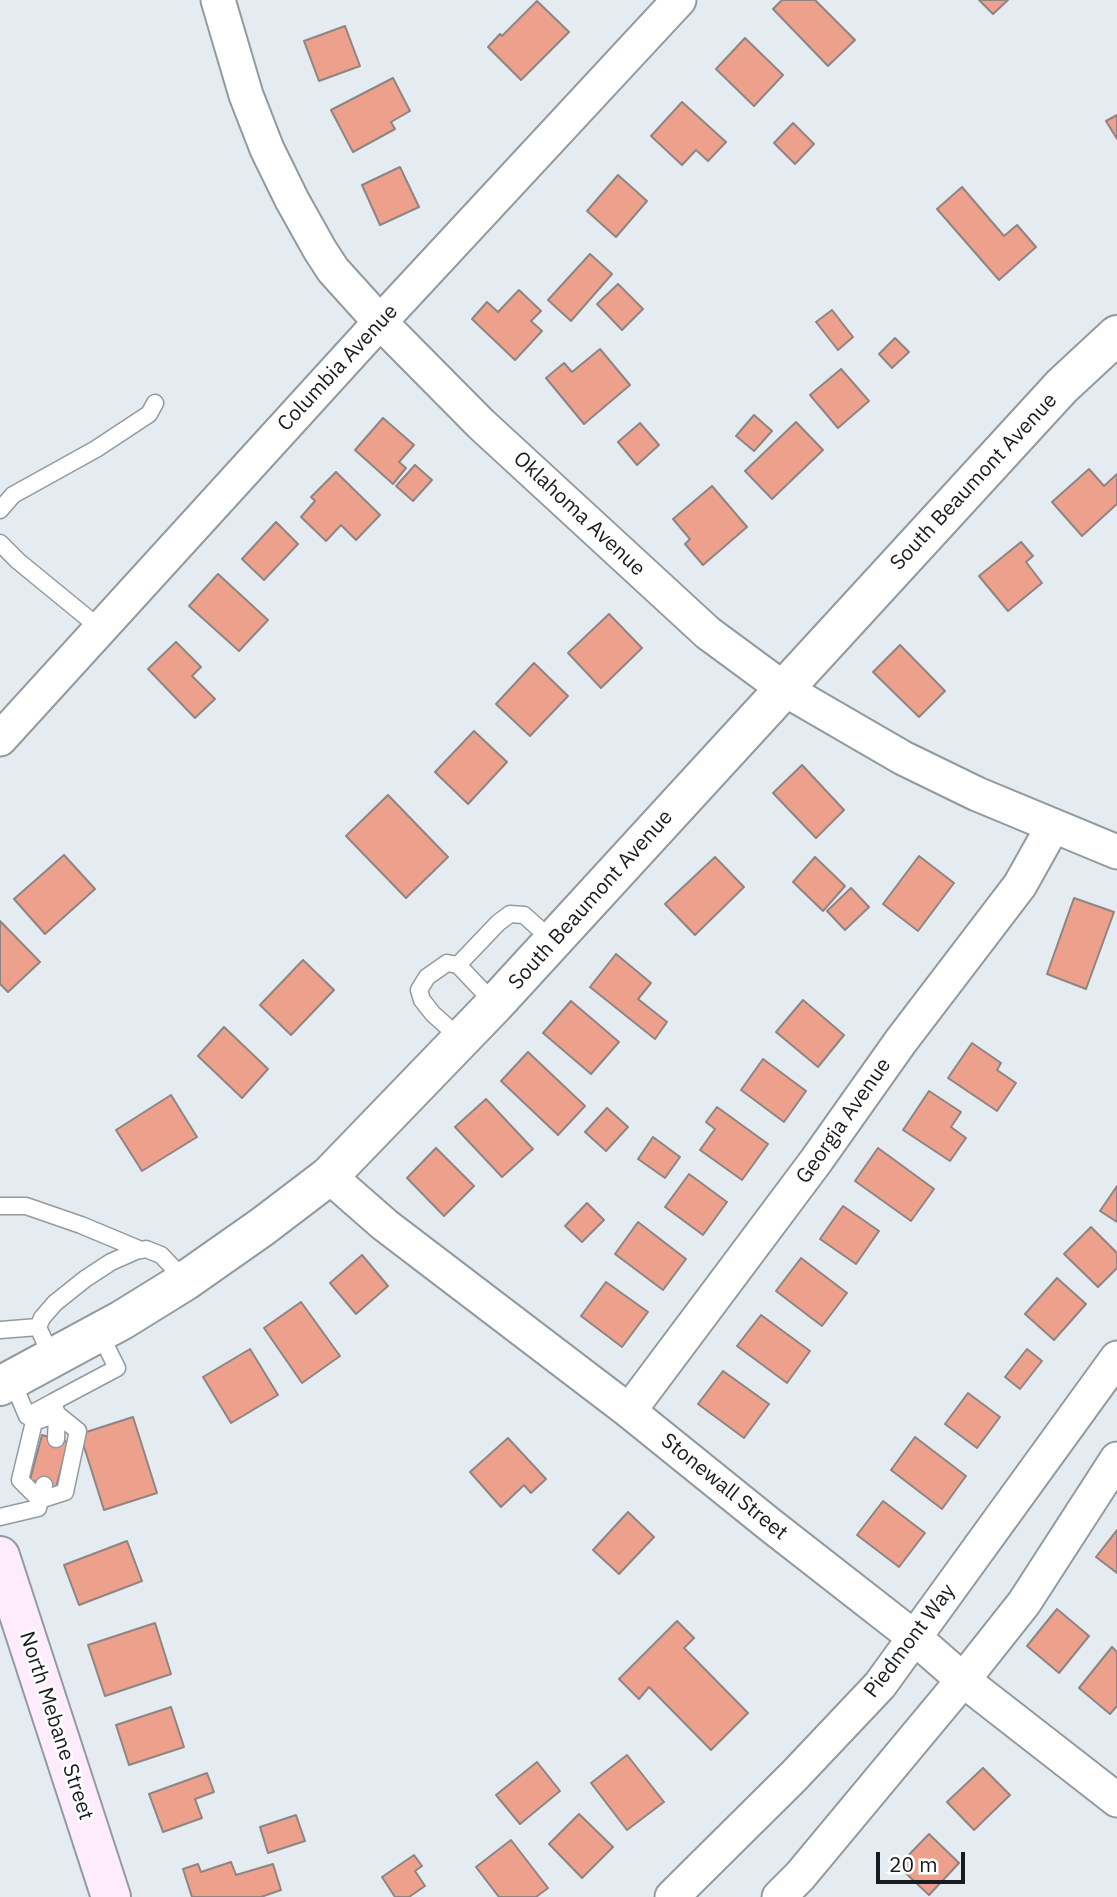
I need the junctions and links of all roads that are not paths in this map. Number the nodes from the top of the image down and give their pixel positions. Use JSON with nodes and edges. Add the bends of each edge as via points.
{"nodes":[{"id":1,"x":218,"y":0,"type":"edge"},
{"id":2,"x":679,"y":0,"type":"edge"},
{"id":3,"x":380,"y":322,"type":"junction"},
{"id":4,"x":1117,"y":335,"type":"edge"},
{"id":5,"x":155,"y":403,"type":"dead end"},
{"id":6,"x":0,"y":510,"type":"edge"},
{"id":7,"x":0,"y":543,"type":"edge"},
{"id":8,"x":101,"y":629,"type":"junction"},
{"id":9,"x":784,"y":689,"type":"junction"},
{"id":10,"x":0,"y":739,"type":"edge"},
{"id":11,"x":1053,"y":826,"type":"junction"},
{"id":12,"x":1117,"y":852,"type":"edge"},
{"id":13,"x":554,"y":941,"type":"junction"},
{"id":14,"x":458,"y":965,"type":"junction"},
{"id":15,"x":495,"y":1004,"type":"junction"},
{"id":16,"x":461,"y":1039,"type":"junction"},
{"id":17,"x":329,"y":1176,"type":"junction"},
{"id":18,"x":0,"y":1206,"type":"edge"},
{"id":19,"x":141,"y":1250,"type":"junction"},
{"id":20,"x":185,"y":1281,"type":"junction"},
{"id":21,"x":0,"y":1330,"type":"edge"},
{"id":22,"x":99,"y":1332,"type":"junction"},
{"id":23,"x":45,"y":1343,"type":"junction"},
{"id":24,"x":1117,"y":1358,"type":"edge"},
{"id":25,"x":6,"y":1383,"type":"edge"},
{"id":26,"x":55,"y":1408,"type":"junction"},
{"id":27,"x":629,"y":1411,"type":"junction"},
{"id":28,"x":56,"y":1439,"type":"dead end"},
{"id":29,"x":1117,"y":1459,"type":"edge"},
{"id":30,"x":42,"y":1492,"type":"junction"},
{"id":31,"x":0,"y":1517,"type":"edge"},
{"id":32,"x":0,"y":1556,"type":"edge"},
{"id":33,"x":915,"y":1638,"type":"junction"},
{"id":34,"x":963,"y":1680,"type":"junction"},
{"id":35,"x":1117,"y":1800,"type":"edge"},
{"id":36,"x":111,"y":1897,"type":"edge"},
{"id":37,"x":672,"y":1897,"type":"edge"},
{"id":38,"x":779,"y":1897,"type":"edge"}],
"edges":[{"from":1,"to":3,"type":"street","name":"Oklahoma Avenue","via":[[246,95],[292,200],[333,270]]},
{"from":2,"to":3,"type":"street","name":"Columbia Avenue"},
{"from":3,"to":8,"type":"street","name":"Columbia Avenue"},
{"from":3,"to":9,"type":"street","name":"Oklahoma Avenue","via":[[481,424],[708,633]]},
{"from":4,"to":9,"type":"street","name":"South Beaumont Avenue","via":[[1062,386]]},
{"from":5,"to":6,"type":"lane","via":[[149,415],[13,495]]},
{"from":7,"to":8,"type":"lane"},
{"from":8,"to":10,"type":"street","name":"Columbia Avenue"},
{"from":9,"to":11,"type":"street","name":"Oklahoma Avenue","via":[[903,758]]},
{"from":9,"to":13,"type":"street","name":"South Beaumont Avenue"},
{"from":11,"to":12,"type":"street","name":"Oklahoma Avenue"},
{"from":11,"to":27,"type":"street","name":"Georgia Avenue","via":[[1020,885]]},
{"from":13,"to":14,"type":"lane","via":[[524,915],[510,914]]},
{"from":13,"to":15,"type":"street","name":"South Beaumont Avenue"},
{"from":14,"to":15,"type":"lane"},
{"from":14,"to":16,"type":"lane","via":[[439,967],[419,990],[433,1014]]},
{"from":15,"to":16,"type":"street","name":"South Beaumont Avenue"},
{"from":16,"to":17,"type":"street","name":"South Beaumont Avenue"},
{"from":17,"to":20,"type":"street","name":"South Beaumont Avenue"},
{"from":17,"to":27,"type":"street","name":"Stonewall Street","via":[[385,1225]]},
{"from":18,"to":19,"type":"lane","via":[[26,1206]]},
{"from":19,"to":20,"type":"lane","via":[[161,1255]]},
{"from":19,"to":23,"type":"lane","via":[[111,1262],[55,1303],[43,1318]]},
{"from":20,"to":22,"type":"street","name":"South Beaumont Avenue"},
{"from":21,"to":23,"type":"lane"},
{"from":22,"to":23,"type":"street","name":"South Beaumont Avenue"},
{"from":22,"to":26,"type":"lane","via":[[117,1368]]},
{"from":23,"to":25,"type":"street","name":"South Beaumont Avenue"},
{"from":24,"to":33,"type":"street","name":"Piedmont Way"},
{"from":25,"to":26,"type":"lane","via":[[27,1416]]},
{"from":26,"to":28,"type":"lane"},
{"from":26,"to":30,"type":"lane","via":[[34,1422],[20,1480]]},
{"from":26,"to":30,"type":"lane","via":[[78,1432],[65,1492]]},
{"from":27,"to":33,"type":"street","name":"Stonewall Street"},
{"from":29,"to":34,"type":"street","via":[[1024,1603]]},
{"from":30,"to":31,"type":"lane","via":[[38,1508]]},
{"from":32,"to":36,"type":"main road","name":"North Mebane Street"},
{"from":33,"to":34,"type":"street","name":"Stonewall Street"},
{"from":33,"to":37,"type":"street","name":"Piedmont Way","via":[[880,1685]]},
{"from":34,"to":35,"type":"street","name":"Stonewall Street"},
{"from":34,"to":38,"type":"street"}]}
